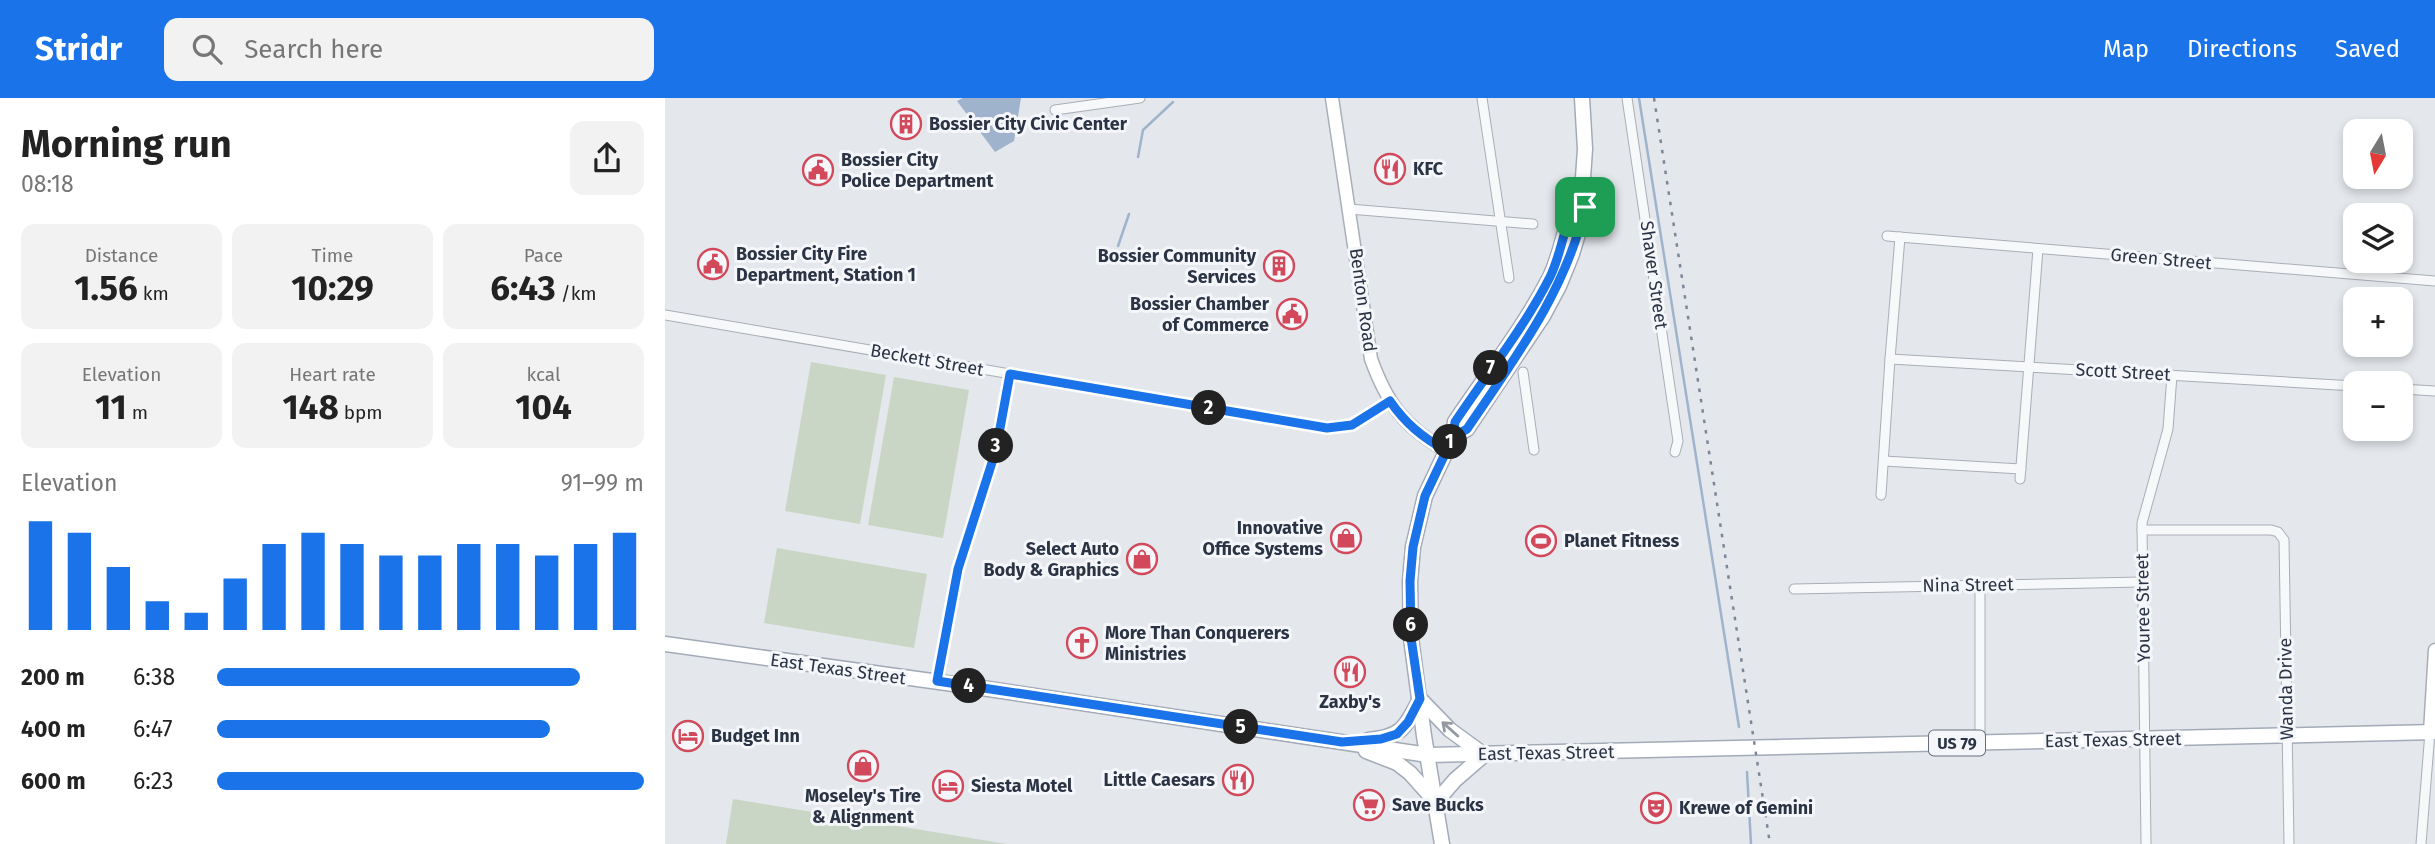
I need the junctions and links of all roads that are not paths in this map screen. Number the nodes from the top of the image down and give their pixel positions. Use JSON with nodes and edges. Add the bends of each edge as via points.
{"nodes":[{"id":1,"x":1140,"y":98,"type":"edge"},
{"id":2,"x":1332,"y":98,"type":"edge"},
{"id":3,"x":1482,"y":98,"type":"edge"},
{"id":4,"x":1582,"y":98,"type":"edge"},
{"id":5,"x":1627,"y":98,"type":"edge"},
{"id":6,"x":1055,"y":110,"type":"dead end"},
{"id":7,"x":1349,"y":208,"type":"junction"},
{"id":8,"x":1500,"y":222,"type":"junction"},
{"id":9,"x":1533,"y":224,"type":"dead end"},
{"id":10,"x":1887,"y":236,"type":"dead end"},
{"id":11,"x":1900,"y":237,"type":"junction"},
{"id":12,"x":2038,"y":249,"type":"junction"},
{"id":13,"x":1509,"y":278,"type":"dead end"},
{"id":14,"x":2435,"y":281,"type":"edge"},
{"id":15,"x":665,"y":315,"type":"edge"},
{"id":16,"x":1889,"y":359,"type":"junction"},
{"id":17,"x":2029,"y":367,"type":"junction"},
{"id":18,"x":1523,"y":372,"type":"dead end"},
{"id":19,"x":1010,"y":374,"type":"junction"},
{"id":20,"x":2172,"y":375,"type":"junction"},
{"id":21,"x":2343,"y":385,"type":"edge"},
{"id":22,"x":2413,"y":390,"type":"edge"},
{"id":23,"x":2435,"y":391,"type":"edge"},
{"id":24,"x":1390,"y":401,"type":"junction"},
{"id":25,"x":1445,"y":450,"type":"junction"},
{"id":26,"x":1534,"y":450,"type":"dead end"},
{"id":27,"x":1675,"y":452,"type":"dead end"},
{"id":28,"x":1884,"y":461,"type":"junction"},
{"id":29,"x":1881,"y":495,"type":"dead end"},
{"id":30,"x":2143,"y":530,"type":"junction"},
{"id":31,"x":2142,"y":582,"type":"junction"},
{"id":32,"x":1980,"y":584,"type":"junction"},
{"id":33,"x":1794,"y":589,"type":"dead end"},
{"id":34,"x":665,"y":644,"type":"edge"},
{"id":35,"x":2435,"y":650,"type":"edge"},
{"id":36,"x":937,"y":681,"type":"junction"},
{"id":37,"x":1420,"y":699,"type":"junction"},
{"id":38,"x":2432,"y":732,"type":"edge"},
{"id":39,"x":2286,"y":736,"type":"junction"},
{"id":40,"x":2146,"y":739,"type":"junction"},
{"id":41,"x":1342,"y":742,"type":"junction"},
{"id":42,"x":1980,"y":743,"type":"junction"},
{"id":43,"x":1485,"y":754,"type":"junction"},
{"id":44,"x":1428,"y":755,"type":"junction"},
{"id":45,"x":1436,"y":802,"type":"junction"},
{"id":46,"x":1442,"y":844,"type":"edge"},
{"id":47,"x":2146,"y":844,"type":"edge"},
{"id":48,"x":2289,"y":844,"type":"edge"},
{"id":49,"x":2421,"y":844,"type":"edge"}],
"edges":[{"from":1,"to":6,"type":"street"},
{"from":2,"to":7,"type":"main road","name":"Benton Road"},
{"from":3,"to":8,"type":"street"},
{"from":4,"to":25,"type":"main road","via":[[1585,207],[1559,286],[1467,429],[1453,437]]},
{"from":5,"to":27,"type":"street","name":"Shaver Street","via":[[1678,440]]},
{"from":7,"to":8,"type":"street"},
{"from":7,"to":24,"type":"main road","name":"Benton Road","via":[[1371,359]]},
{"from":8,"to":9,"type":"street"},
{"from":8,"to":13,"type":"street"},
{"from":10,"to":11,"type":"street","name":"Green Street"},
{"from":11,"to":12,"type":"street","name":"Green Street"},
{"from":11,"to":16,"type":"street"},
{"from":12,"to":14,"type":"street","name":"Green Street"},
{"from":12,"to":17,"type":"street"},
{"from":15,"to":19,"type":"street","name":"Beckett Street"},
{"from":16,"to":17,"type":"street","name":"Scott Street"},
{"from":16,"to":28,"type":"street"},
{"from":17,"to":20,"type":"street","name":"Scott Street"},
{"from":17,"to":28,"type":"street","via":[[2021,474]]},
{"from":18,"to":26,"type":"street"},
{"from":19,"to":24,"type":"street","name":"Beckett Street","via":[[1327,428],[1352,425]]},
{"from":19,"to":36,"type":"street","via":[[996,450],[958,569]]},
{"from":20,"to":21,"type":"street","name":"Scott Street"},
{"from":20,"to":30,"type":"street","name":"Youree Street","via":[[2168,429],[2145,507]]},
{"from":22,"to":23,"type":"street"},
{"from":24,"to":25,"type":"main road","name":"Benton Road","via":[[1406,423]]},
{"from":25,"to":37,"type":"main road","via":[[1425,496],[1413,547],[1411,638]]},
{"from":28,"to":29,"type":"street"},
{"from":30,"to":31,"type":"street","name":"Youree Street"},
{"from":30,"to":39,"type":"street","name":"Wanda Drive","via":[[2271,530],[2281,535],[2285,546]]},
{"from":31,"to":32,"type":"street","name":"Nina Street"},
{"from":31,"to":40,"type":"street","name":"Youree Street"},
{"from":32,"to":33,"type":"street","name":"Nina Street"},
{"from":32,"to":42,"type":"street"},
{"from":34,"to":36,"type":"main road","name":"East Texas Street","number":"US 79"},
{"from":35,"to":38,"type":"main road"},
{"from":36,"to":41,"type":"main road","name":"East Texas Street","number":"US 79"},
{"from":37,"to":41,"type":"main road","via":[[1397,734]]},
{"from":43,"to":37,"type":"main road","one_way":true,"via":[[1450,730]]},
{"from":37,"to":44,"type":"main road"},
{"from":38,"to":39,"type":"main road","name":"East Texas Street","number":"US 79"},
{"from":38,"to":49,"type":"street"},
{"from":39,"to":40,"type":"main road","name":"East Texas Street","number":"US 79"},
{"from":39,"to":48,"type":"street","name":"Wanda Drive"},
{"from":40,"to":42,"type":"main road","name":"East Texas Street","number":"US 79"},
{"from":40,"to":47,"type":"street","name":"Youree Street"},
{"from":41,"to":44,"type":"main road","name":"East Texas Street","number":"US 79"},
{"from":41,"to":45,"type":"main road","via":[[1397,763]]},
{"from":42,"to":43,"type":"main road","name":"East Texas Street","number":"US 79"},
{"from":43,"to":44,"type":"main road","name":"East Texas Street","number":"US 79"},
{"from":43,"to":45,"type":"main road"},
{"from":44,"to":45,"type":"main road"},
{"from":45,"to":46,"type":"main road"}]}
